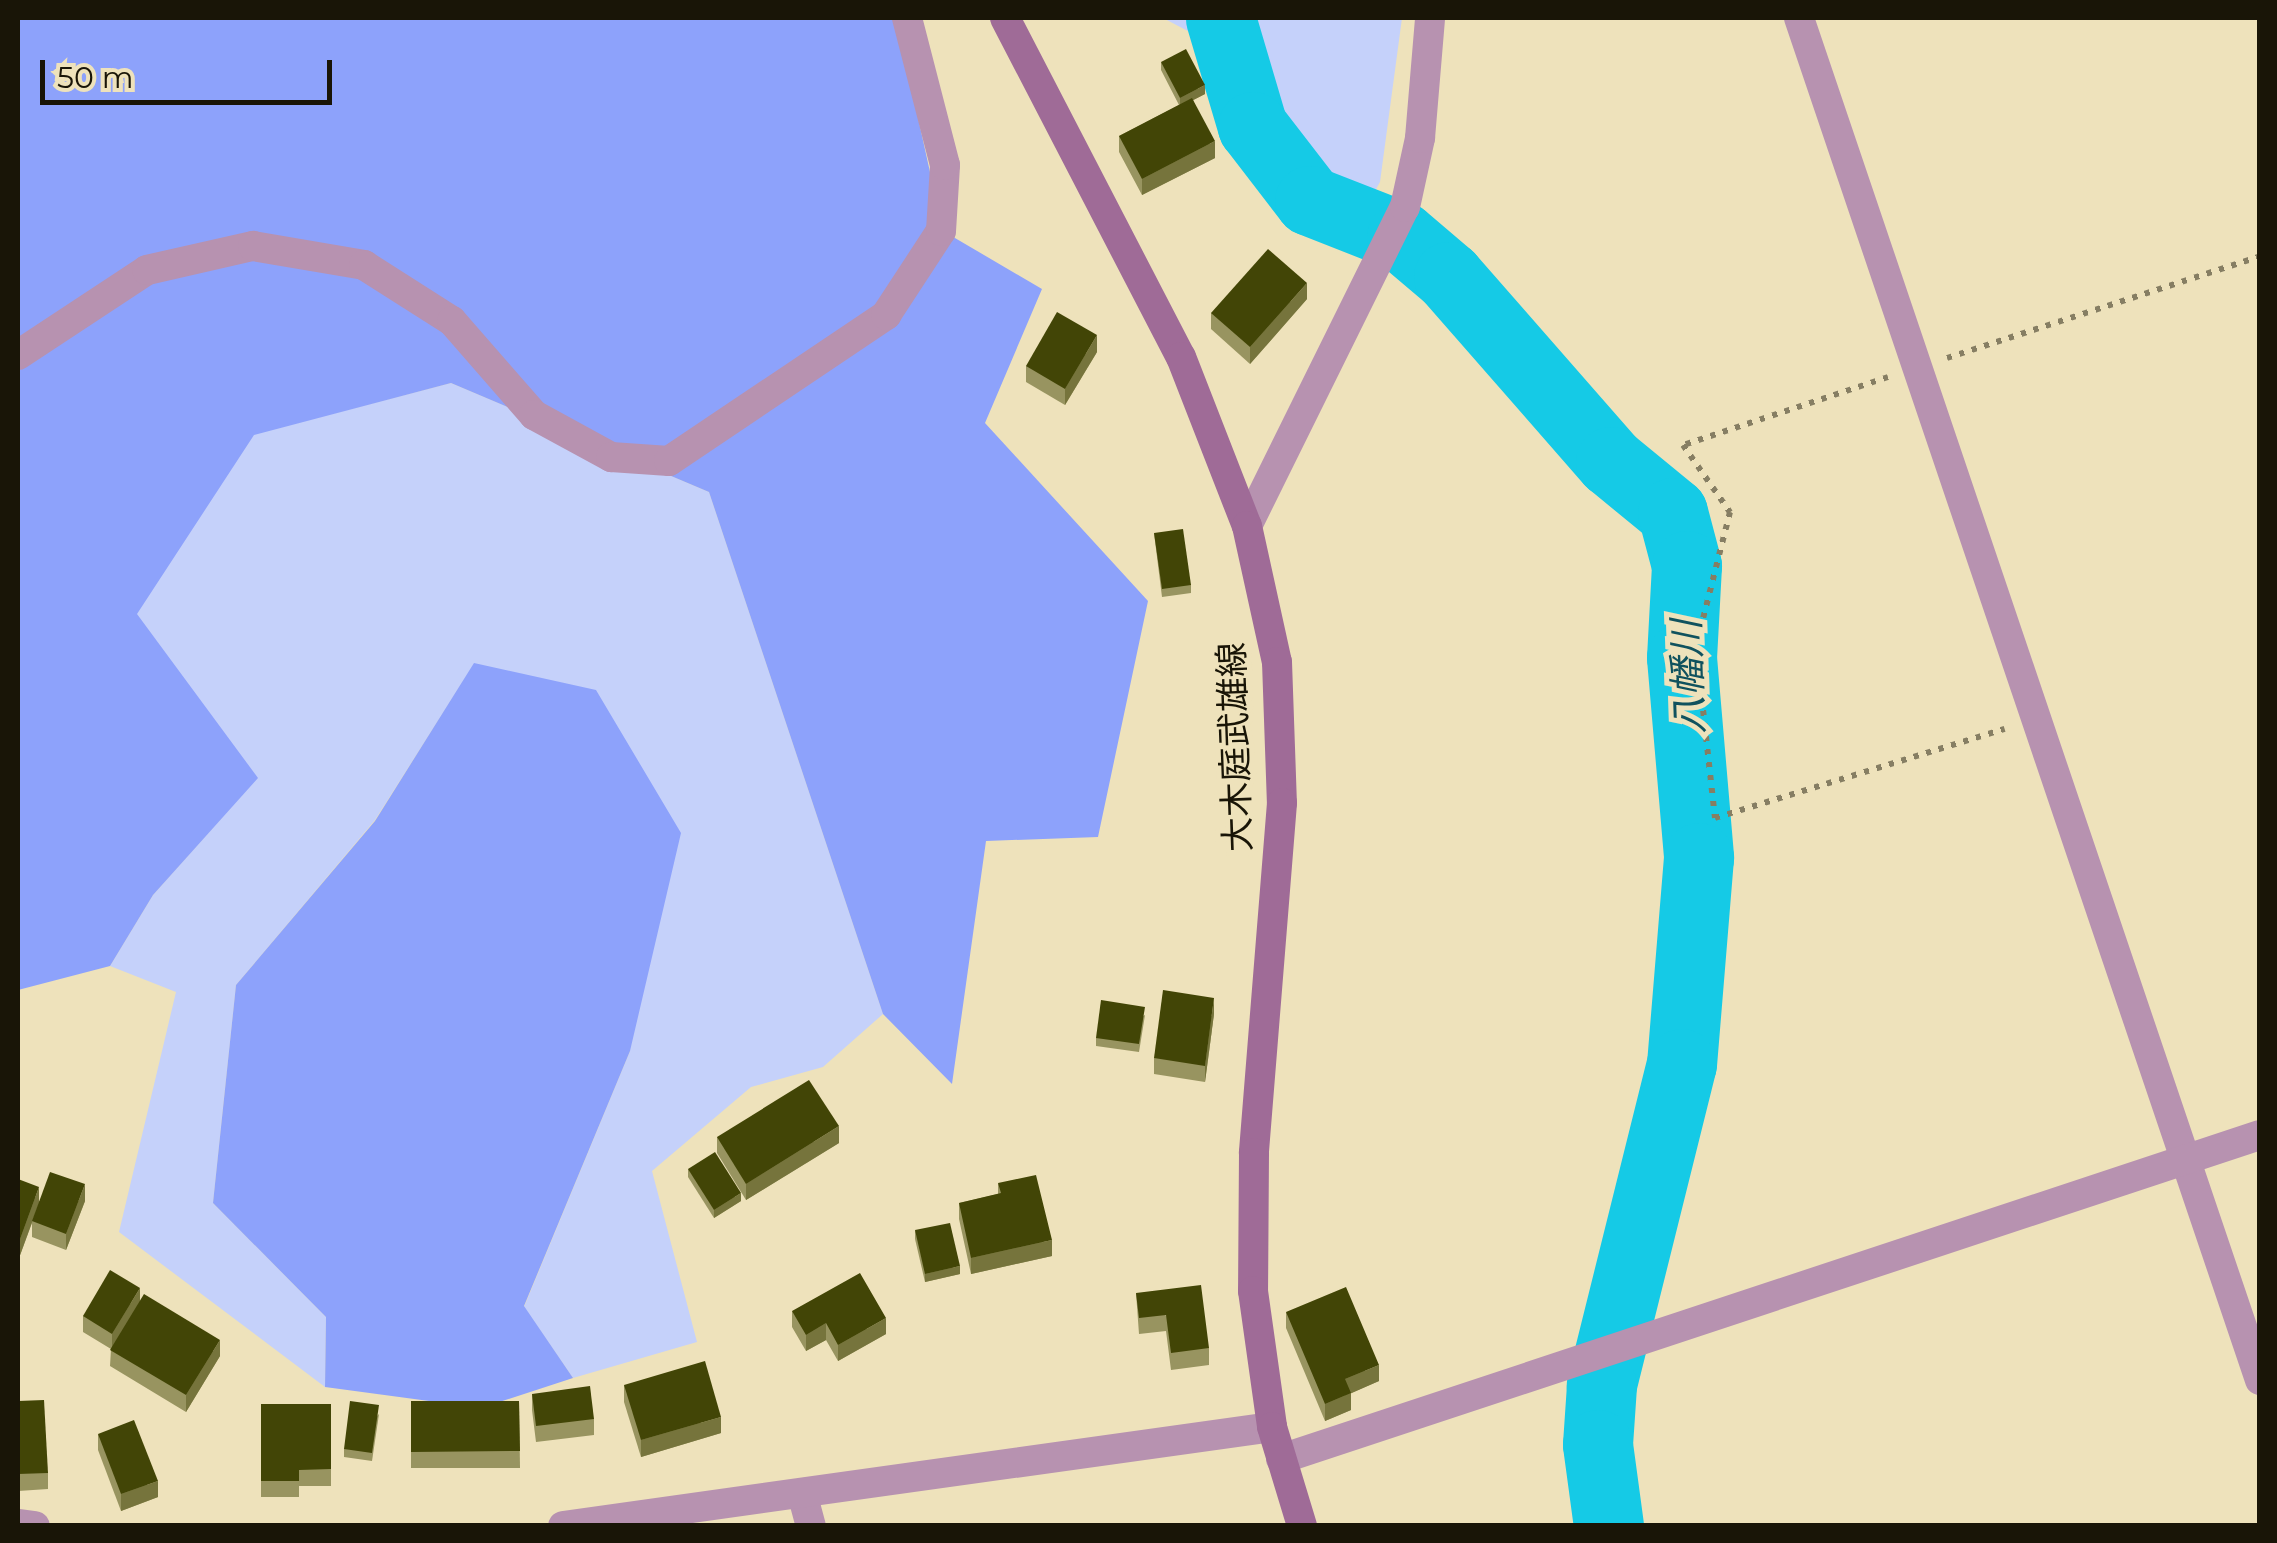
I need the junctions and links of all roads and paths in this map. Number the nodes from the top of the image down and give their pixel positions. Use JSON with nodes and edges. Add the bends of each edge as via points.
{"nodes":[{"id":1,"x":907,"y":18,"type":"edge"},
{"id":2,"x":1005,"y":18,"type":"edge"},
{"id":3,"x":1430,"y":18,"type":"edge"},
{"id":4,"x":1799,"y":18,"type":"edge"},
{"id":5,"x":2260,"y":256,"type":"edge"},
{"id":6,"x":18,"y":355,"type":"edge"},
{"id":7,"x":1918,"y":368,"type":"junction"},
{"id":8,"x":1247,"y":526,"type":"junction"},
{"id":9,"x":2038,"y":719,"type":"junction"},
{"id":10,"x":2260,"y":1135,"type":"edge"},
{"id":11,"x":2188,"y":1158,"type":"junction"},
{"id":12,"x":2260,"y":1380,"type":"edge"},
{"id":13,"x":1272,"y":1427,"type":"junction"},
{"id":14,"x":1281,"y":1458,"type":"junction"},
{"id":15,"x":802,"y":1492,"type":"junction"},
{"id":16,"x":18,"y":1524,"type":"edge"},
{"id":17,"x":35,"y":1526,"type":"edge"},
{"id":18,"x":564,"y":1526,"type":"edge"},
{"id":19,"x":811,"y":1526,"type":"edge"},
{"id":20,"x":1302,"y":1526,"type":"edge"}],
"edges":[{"from":1,"to":6,"type":"street","via":[[944,165],[941,231],[886,315],[670,460],[610,457],[534,415],[452,321],[364,266],[254,246],[147,270]]},
{"from":2,"to":8,"type":"main road","name":"大木庭武雄線","via":[[1181,357]]},
{"from":3,"to":8,"type":"street","via":[[1420,138],[1405,207]]},
{"from":4,"to":7,"type":"street"},
{"from":5,"to":7,"type":"path"},
{"from":7,"to":9,"type":"street"},
{"from":7,"to":9,"type":"path","via":[[1683,444],[1730,512],[1696,646],[1715,818]]},
{"from":8,"to":13,"type":"main road","name":"大木庭武雄線","via":[[1277,662],[1282,803],[1254,1153],[1253,1291]]},
{"from":9,"to":11,"type":"street"},
{"from":10,"to":11,"type":"street"},
{"from":11,"to":12,"type":"street"},
{"from":11,"to":14,"type":"street"},
{"from":13,"to":14,"type":"main road","name":"大木庭武雄線"},
{"from":13,"to":15,"type":"street"},
{"from":14,"to":20,"type":"main road","name":"大木庭武雄線"},
{"from":15,"to":18,"type":"street"},
{"from":15,"to":19,"type":"street"},
{"from":16,"to":17,"type":"street"}]}
